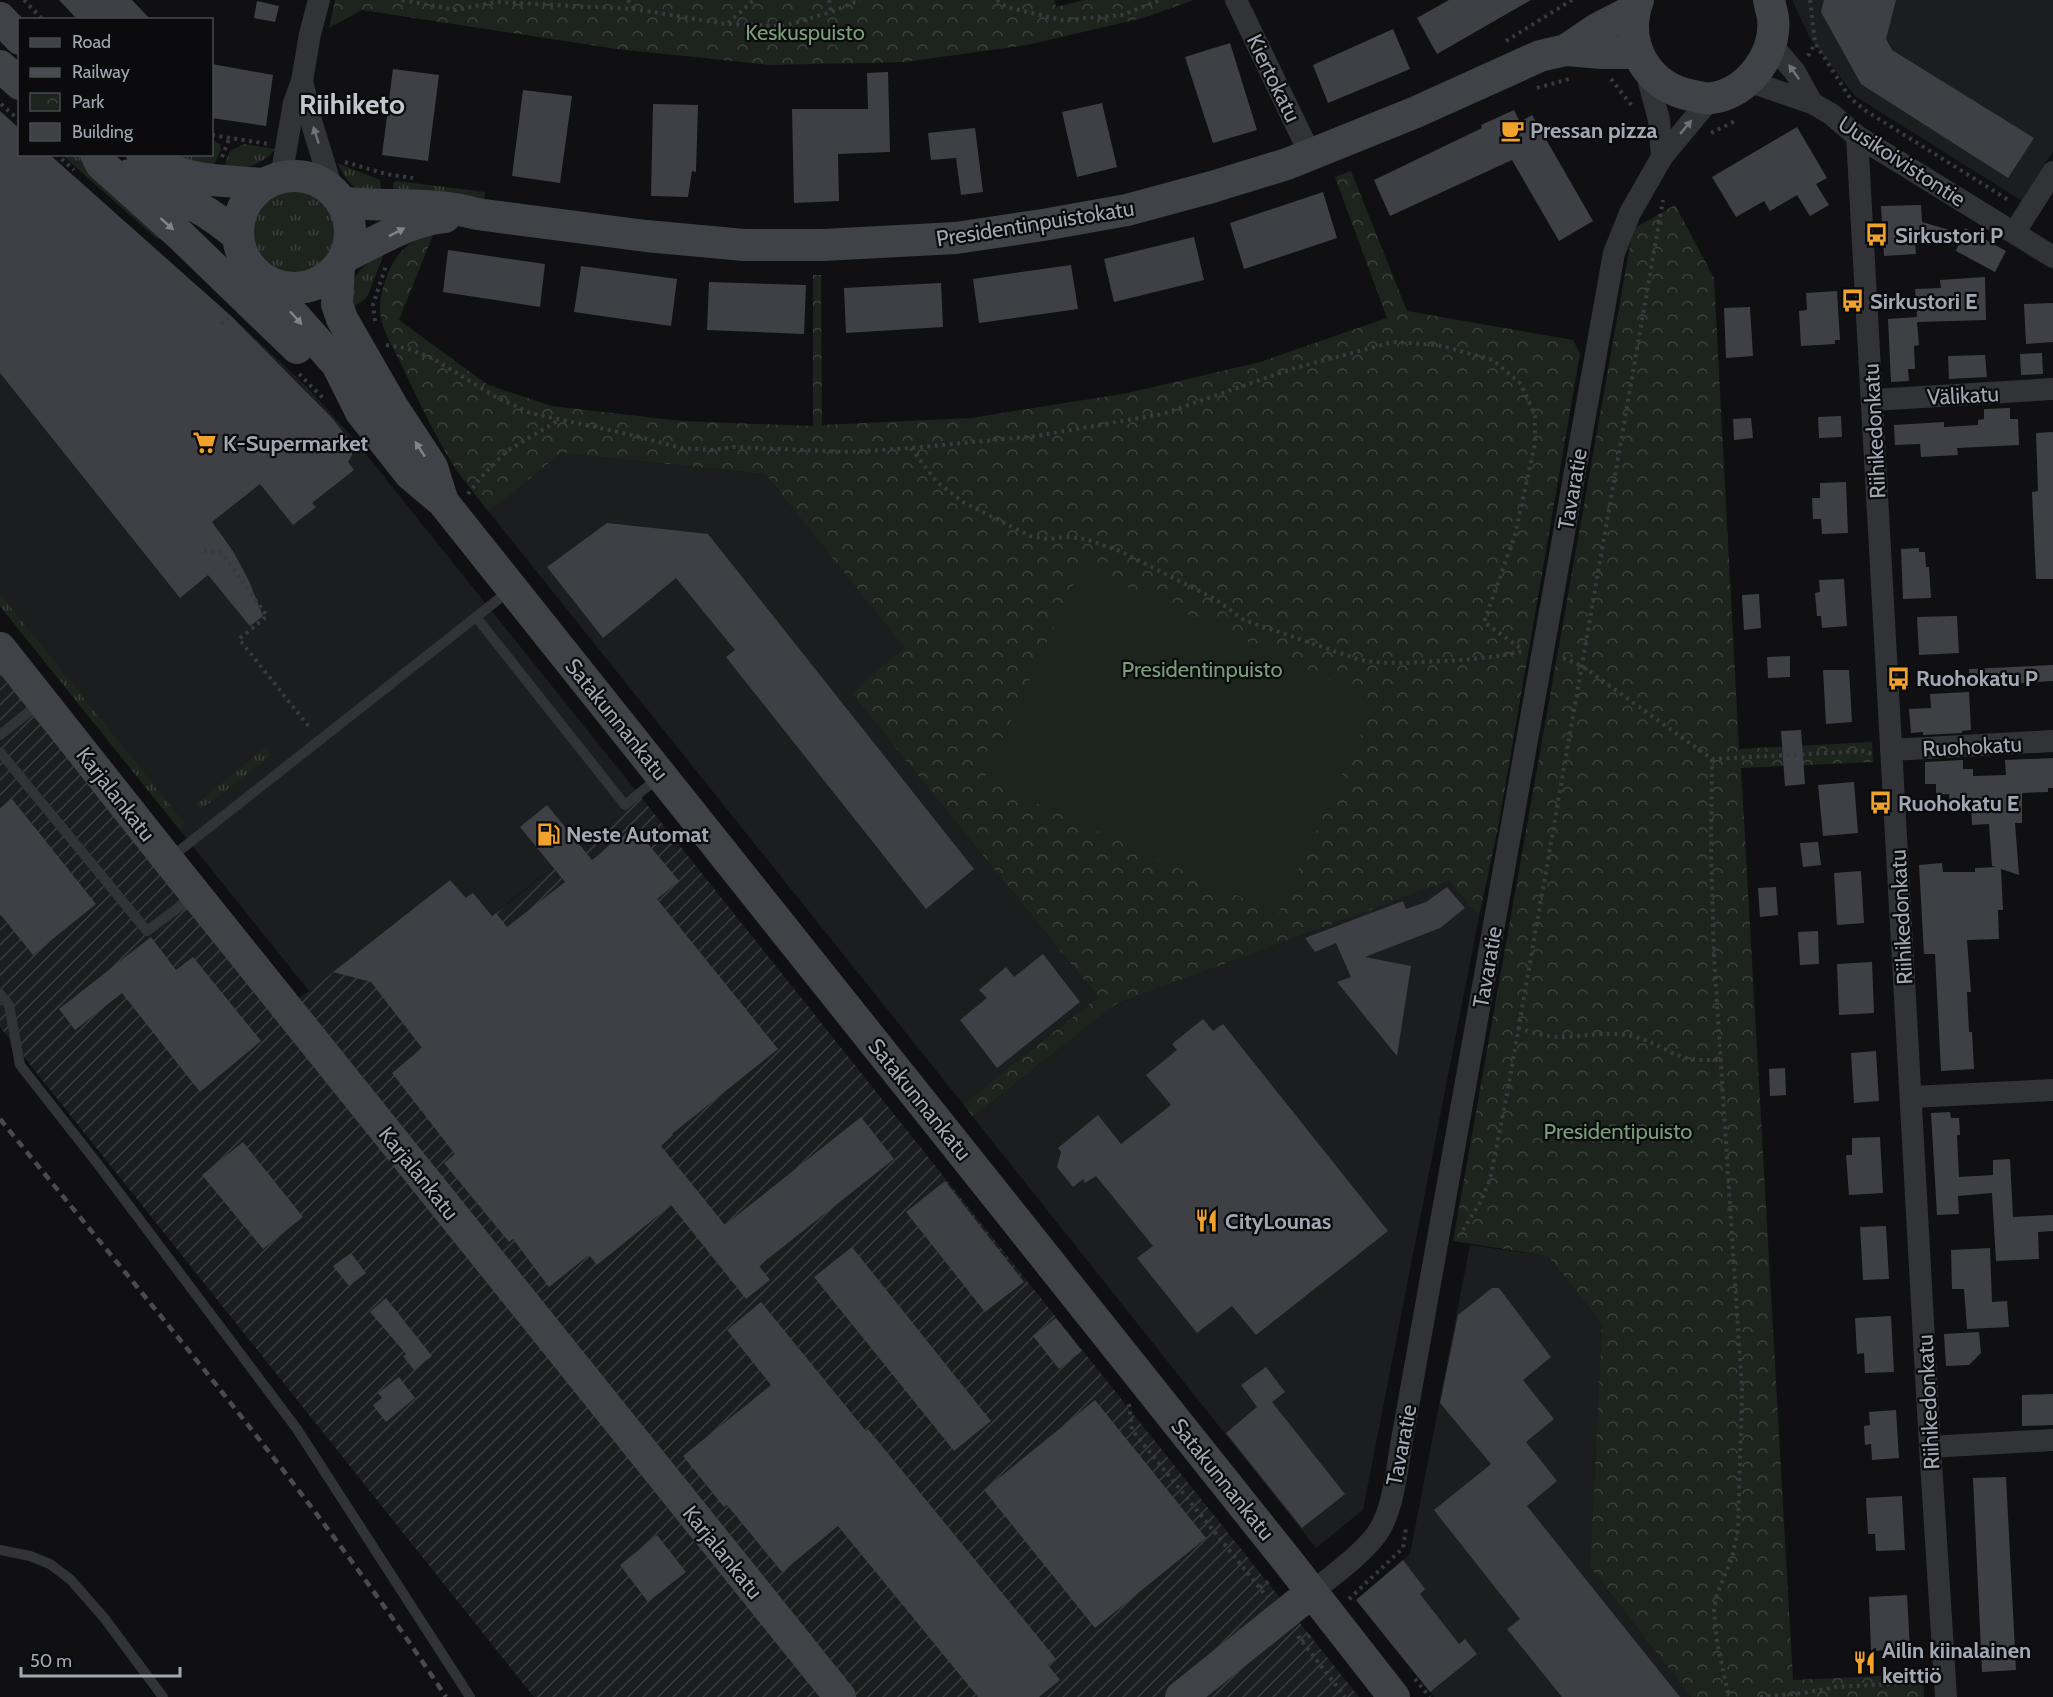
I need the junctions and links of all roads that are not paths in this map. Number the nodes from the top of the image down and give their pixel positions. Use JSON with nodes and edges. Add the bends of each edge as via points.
{"nodes":[{"id":1,"x":319,"y":0,"type":"edge"},
{"id":2,"x":1236,"y":0,"type":"edge"},
{"id":3,"x":1769,"y":0,"type":"edge"},
{"id":4,"x":1636,"y":5,"type":"edge"},
{"id":5,"x":0,"y":18,"type":"edge"},
{"id":6,"x":18,"y":37,"type":"edge"},
{"id":7,"x":1771,"y":44,"type":"junction"},
{"id":8,"x":1566,"y":50,"type":"junction"},
{"id":9,"x":1641,"y":60,"type":"junction"},
{"id":10,"x":0,"y":66,"type":"edge"},
{"id":11,"x":302,"y":81,"type":"junction"},
{"id":12,"x":1748,"y":81,"type":"junction"},
{"id":13,"x":18,"y":82,"type":"edge"},
{"id":14,"x":1711,"y":99,"type":"junction"},
{"id":15,"x":1812,"y":103,"type":"junction"},
{"id":16,"x":1857,"y":136,"type":"junction"},
{"id":17,"x":145,"y":156,"type":"edge"},
{"id":18,"x":1311,"y":156,"type":"junction"},
{"id":19,"x":1662,"y":157,"type":"junction"},
{"id":20,"x":92,"y":162,"type":"edge"},
{"id":21,"x":277,"y":169,"type":"junction"},
{"id":22,"x":2053,"y":172,"type":"edge"},
{"id":23,"x":336,"y":196,"type":"junction"},
{"id":24,"x":477,"y":214,"type":"junction"},
{"id":25,"x":2014,"y":232,"type":"junction"},
{"id":26,"x":238,"y":236,"type":"junction"},
{"id":27,"x":2053,"y":257,"type":"edge"},
{"id":28,"x":341,"y":262,"type":"junction"},
{"id":29,"x":257,"y":274,"type":"junction"},
{"id":30,"x":2053,"y":389,"type":"edge"},
{"id":31,"x":1873,"y":400,"type":"junction"},
{"id":32,"x":361,"y":412,"type":"junction"},
{"id":33,"x":455,"y":498,"type":"junction"},
{"id":34,"x":512,"y":589,"type":"junction"},
{"id":35,"x":476,"y":617,"type":"junction"},
{"id":36,"x":0,"y":648,"type":"edge"},
{"id":37,"x":43,"y":701,"type":"junction"},
{"id":38,"x":0,"y":735,"type":"edge"},
{"id":39,"x":2053,"y":741,"type":"edge"},
{"id":40,"x":0,"y":752,"type":"edge"},
{"id":41,"x":1892,"y":754,"type":"junction"},
{"id":42,"x":662,"y":775,"type":"junction"},
{"id":43,"x":168,"y":860,"type":"junction"},
{"id":44,"x":196,"y":894,"type":"junction"},
{"id":45,"x":0,"y":994,"type":"edge"},
{"id":46,"x":2053,"y":1090,"type":"edge"},
{"id":47,"x":1911,"y":1097,"type":"junction"},
{"id":48,"x":2053,"y":1440,"type":"edge"},
{"id":49,"x":1930,"y":1447,"type":"junction"},
{"id":50,"x":0,"y":1550,"type":"edge"},
{"id":51,"x":1312,"y":1592,"type":"junction"},
{"id":52,"x":1945,"y":1689,"type":"edge"},
{"id":53,"x":163,"y":1697,"type":"edge"},
{"id":54,"x":470,"y":1697,"type":"edge"},
{"id":55,"x":840,"y":1697,"type":"edge"},
{"id":56,"x":1181,"y":1697,"type":"edge"},
{"id":57,"x":1394,"y":1697,"type":"edge"}],
"edges":[{"from":1,"to":11,"type":"street"},
{"from":2,"to":18,"type":"street","name":"Kiertokatu"},
{"from":3,"to":7,"type":"street","via":[[1773,19]]},
{"from":4,"to":8,"type":"street","name":"Presidentinpuistokatu"},
{"from":4,"to":9,"type":"street","via":[[1632,35]]},
{"from":5,"to":6,"type":"street"},
{"from":7,"to":12,"type":"street"},
{"from":15,"to":7,"type":"street","one_way":true,"via":[[1795,72]]},
{"from":8,"to":9,"type":"street","name":"Presidentinpuistokatu"},
{"from":8,"to":18,"type":"street","name":"Presidentinpuistokatu","via":[[1540,56]]},
{"from":9,"to":14,"type":"street","via":[[1661,85],[1682,94]]},
{"from":9,"to":19,"type":"street","via":[[1659,120]]},
{"from":10,"to":13,"type":"street"},
{"from":11,"to":21,"type":"street"},
{"from":23,"to":11,"type":"street","one_way":true},
{"from":12,"to":14,"type":"street"},
{"from":12,"to":15,"type":"street"},
{"from":19,"to":14,"type":"street","name":"Tavaratie","one_way":true},
{"from":15,"to":16,"type":"street","name":"Uusikoivistontie"},
{"from":16,"to":25,"type":"street","name":"Uusikoivistontie"},
{"from":16,"to":31,"type":"street","name":"Riihikedonkatu"},
{"from":17,"to":21,"type":"street","via":[[181,176],[196,179]]},
{"from":18,"to":24,"type":"street","name":"Presidentinpuistokatu","via":[[1127,210],[956,238],[744,245]]},
{"from":19,"to":51,"type":"street","name":"Tavaratie","via":[[1630,213],[1614,254],[1533,652],[1389,1504],[1379,1531],[1368,1544]]},
{"from":20,"to":26,"type":"street","via":[[198,208]]},
{"from":20,"to":32,"type":"street","one_way":true,"via":[[101,164],[249,300]]},
{"from":21,"to":23,"type":"street","via":[[315,179]]},
{"from":21,"to":26,"type":"street","via":[[247,200],[238,221]]},
{"from":22,"to":25,"type":"street"},
{"from":23,"to":24,"type":"street","name":"Presidentinpuistokatu","via":[[366,206],[432,205]]},
{"from":23,"to":28,"type":"street","via":[[346,211],[351,231]]},
{"from":28,"to":24,"type":"street","name":"Presidentinpuistokatu","one_way":true,"via":[[416,223]]},
{"from":25,"to":27,"type":"street","name":"Uusikoivistontie"},
{"from":26,"to":29,"type":"street","via":[[240,248]]},
{"from":28,"to":29,"type":"street","via":[[313,285],[294,288],[274,284]]},
{"from":33,"to":28,"type":"street","name":"Satakunnankatu","one_way":true,"via":[[392,406],[342,319],[337,304]]},
{"from":29,"to":32,"type":"street","name":"Satakunnankatu","one_way":true,"via":[[337,364]]},
{"from":30,"to":31,"type":"street","name":"Välikatu"},
{"from":31,"to":41,"type":"street","name":"Riihikedonkatu"},
{"from":32,"to":33,"type":"street","name":"Satakunnankatu","via":[[410,474]]},
{"from":33,"to":34,"type":"street","name":"Satakunnankatu"},
{"from":34,"to":35,"type":"lane"},
{"from":34,"to":42,"type":"street","name":"Satakunnankatu"},
{"from":35,"to":42,"type":"lane","via":[[625,805]]},
{"from":35,"to":43,"type":"lane"},
{"from":36,"to":37,"type":"street","name":"Karjalankatu"},
{"from":37,"to":38,"type":"lane"},
{"from":37,"to":43,"type":"street","name":"Karjalankatu"},
{"from":39,"to":41,"type":"street","name":"Ruohokatu"},
{"from":40,"to":44,"type":"lane","via":[[147,931]]},
{"from":41,"to":47,"type":"street","name":"Riihikedonkatu"},
{"from":42,"to":51,"type":"street","name":"Satakunnankatu"},
{"from":43,"to":44,"type":"street","name":"Karjalankatu"},
{"from":44,"to":55,"type":"street","name":"Karjalankatu"},
{"from":45,"to":54,"type":"lane","via":[[9,1005],[20,1065],[297,1429]]},
{"from":46,"to":47,"type":"street"},
{"from":47,"to":49,"type":"street","name":"Riihikedonkatu"},
{"from":48,"to":49,"type":"street"},
{"from":49,"to":52,"type":"street","name":"Riihikedonkatu"},
{"from":50,"to":53,"type":"lane","via":[[50,1564],[71,1580]]},
{"from":51,"to":56,"type":"street","name":"Tavaratie"},
{"from":51,"to":57,"type":"street","name":"Satakunnankatu"}]}
